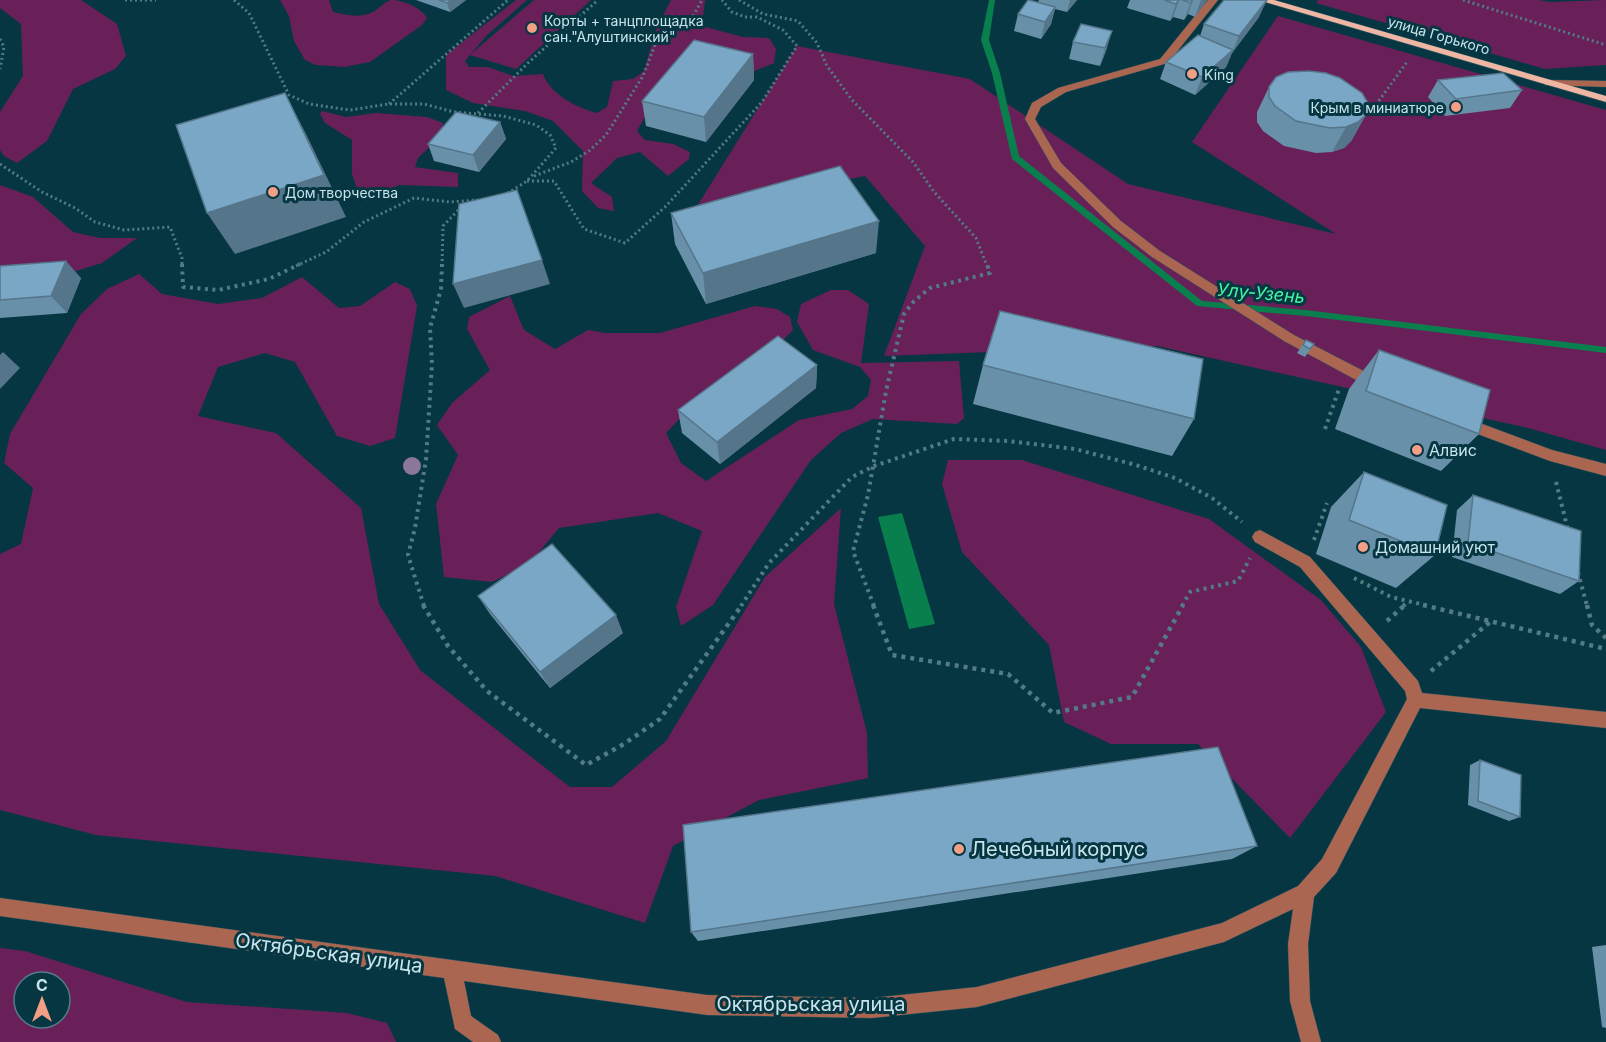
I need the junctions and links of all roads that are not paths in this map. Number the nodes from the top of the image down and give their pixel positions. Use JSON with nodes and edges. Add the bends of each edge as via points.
{"nodes":[{"id":1,"x":1213,"y":0,"type":"edge"},
{"id":2,"x":1263,"y":0,"type":"edge"},
{"id":3,"x":1549,"y":83,"type":"junction"},
{"id":4,"x":1606,"y":84,"type":"edge"},
{"id":5,"x":1606,"y":99,"type":"edge"},
{"id":6,"x":1391,"y":392,"type":"edge"},
{"id":7,"x":1444,"y":414,"type":"edge"},
{"id":8,"x":1606,"y":470,"type":"edge"},
{"id":9,"x":1260,"y":537,"type":"road end"},
{"id":10,"x":1414,"y":693,"type":"junction"},
{"id":11,"x":1606,"y":720,"type":"edge"},
{"id":12,"x":1305,"y":893,"type":"junction"},
{"id":13,"x":0,"y":907,"type":"edge"},
{"id":14,"x":453,"y":970,"type":"junction"},
{"id":15,"x":491,"y":1042,"type":"edge"},
{"id":16,"x":1311,"y":1042,"type":"edge"}],
"edges":[{"from":1,"to":6,"type":"street","via":[[1164,61],[1062,90],[1036,105],[1030,119],[1058,165],[1117,224],[1187,275],[1289,338]]},
{"from":2,"to":3,"type":"main road","name":"улица Горького"},
{"from":3,"to":4,"type":"street"},
{"from":3,"to":5,"type":"main road","name":"улица Горького"},
{"from":7,"to":8,"type":"street","via":[[1550,455]]},
{"from":9,"to":10,"type":"street","via":[[1305,562]]},
{"from":10,"to":11,"type":"street"},
{"from":10,"to":12,"type":"street","name":"Октябрьская улица","via":[[1329,866]]},
{"from":12,"to":14,"type":"street","name":"Октябрьская улица","via":[[1224,932],[977,997],[883,1006],[707,1005]]},
{"from":12,"to":16,"type":"street","via":[[1298,944],[1300,1001]]},
{"from":13,"to":14,"type":"street","name":"Октябрьская улица"},
{"from":14,"to":15,"type":"street","via":[[462,1022]]}]}
